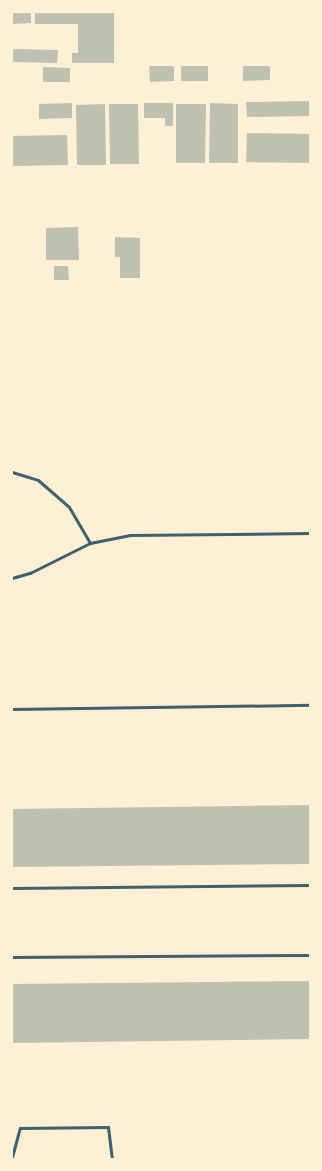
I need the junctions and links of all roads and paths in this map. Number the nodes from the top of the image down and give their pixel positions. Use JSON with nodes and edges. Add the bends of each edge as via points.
{"nodes":[{"id":1,"x":12,"y":472,"type":"edge"},
{"id":2,"x":310,"y":533,"type":"edge"},
{"id":3,"x":90,"y":543,"type":"junction"},
{"id":4,"x":12,"y":578,"type":"edge"},
{"id":5,"x":310,"y":705,"type":"edge"},
{"id":6,"x":12,"y":709,"type":"edge"},
{"id":7,"x":310,"y":884,"type":"edge"},
{"id":8,"x":12,"y":888,"type":"edge"},
{"id":9,"x":310,"y":956,"type":"edge"},
{"id":10,"x":12,"y":958,"type":"edge"},
{"id":11,"x":12,"y":1157,"type":"edge"},
{"id":12,"x":112,"y":1159,"type":"edge"}],
"edges":[{"from":1,"to":3,"type":"lane","via":[[38,480],[69,506]]},
{"from":2,"to":3,"type":"lane","via":[[130,535]]},
{"from":3,"to":4,"type":"lane"},
{"from":5,"to":6,"type":"lane"},
{"from":7,"to":8,"type":"lane"},
{"from":9,"to":10,"type":"lane"},
{"from":11,"to":12,"type":"lane","via":[[20,1128],[108,1127]]}]}
